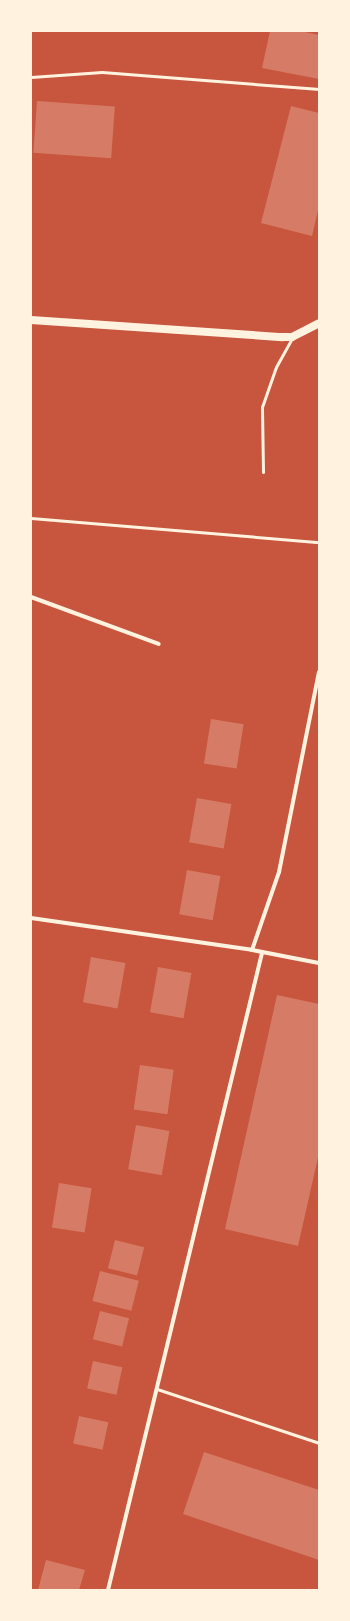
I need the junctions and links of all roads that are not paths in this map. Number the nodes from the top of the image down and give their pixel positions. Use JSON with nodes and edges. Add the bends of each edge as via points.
{"nodes":[{"id":1,"x":31,"y":77,"type":"edge"},
{"id":2,"x":319,"y":89,"type":"edge"},
{"id":3,"x":31,"y":320,"type":"edge"},
{"id":4,"x":319,"y":324,"type":"edge"},
{"id":5,"x":292,"y":337,"type":"junction"},
{"id":6,"x":263,"y":472,"type":"dead end"},
{"id":7,"x":31,"y":518,"type":"edge"},
{"id":8,"x":319,"y":542,"type":"edge"},
{"id":9,"x":31,"y":597,"type":"edge"},
{"id":10,"x":159,"y":644,"type":"dead end"},
{"id":11,"x":319,"y":672,"type":"edge"},
{"id":12,"x":31,"y":918,"type":"edge"},
{"id":13,"x":252,"y":950,"type":"junction"},
{"id":14,"x":262,"y":953,"type":"junction"},
{"id":15,"x":319,"y":962,"type":"edge"},
{"id":16,"x":157,"y":1389,"type":"junction"},
{"id":17,"x":319,"y":1443,"type":"edge"},
{"id":18,"x":108,"y":1590,"type":"edge"}],
"edges":[{"from":1,"to":2,"type":"lane","via":[[102,72]]},
{"from":3,"to":5,"type":"main road"},
{"from":4,"to":5,"type":"main road"},
{"from":5,"to":6,"type":"lane","via":[[276,367],[262,407]]},
{"from":7,"to":8,"type":"lane"},
{"from":9,"to":10,"type":"street"},
{"from":11,"to":13,"type":"street","via":[[279,872]]},
{"from":12,"to":13,"type":"street"},
{"from":13,"to":14,"type":"street"},
{"from":14,"to":15,"type":"street"},
{"from":14,"to":16,"type":"street"},
{"from":16,"to":17,"type":"lane"},
{"from":16,"to":18,"type":"street"}]}
